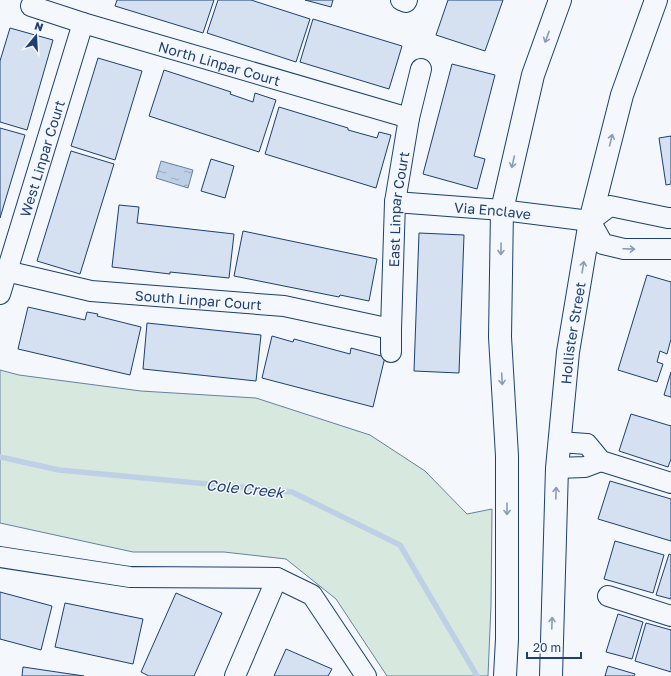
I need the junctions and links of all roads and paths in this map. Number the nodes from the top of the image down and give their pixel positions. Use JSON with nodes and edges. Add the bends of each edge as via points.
{"nodes":[{"id":1,"x":401,"y":0,"type":"edge"},
{"id":2,"x":407,"y":0,"type":"edge"},
{"id":3,"x":560,"y":0,"type":"edge"},
{"id":4,"x":656,"y":0,"type":"edge"},
{"id":5,"x":31,"y":6,"type":"dead end"},
{"id":6,"x":83,"y":23,"type":"junction"},
{"id":7,"x":421,"y":69,"type":"dead end"},
{"id":8,"x":409,"y":118,"type":"junction"},
{"id":9,"x":396,"y":202,"type":"junction"},
{"id":10,"x":502,"y":210,"type":"junction"},
{"id":11,"x":671,"y":218,"type":"edge"},
{"id":12,"x":590,"y":221,"type":"junction"},
{"id":13,"x":671,"y":249,"type":"edge"},
{"id":14,"x":6,"y":271,"type":"junction"},
{"id":15,"x":0,"y":294,"type":"edge"},
{"id":16,"x":391,"y":329,"type":"junction"},
{"id":17,"x":391,"y":352,"type":"dead end"},
{"id":18,"x":559,"y":442,"type":"junction"},
{"id":19,"x":601,"y":461,"type":"junction"},
{"id":20,"x":557,"y":468,"type":"junction"},
{"id":21,"x":671,"y":483,"type":"edge"},
{"id":22,"x":0,"y":557,"type":"edge"},
{"id":23,"x":277,"y":578,"type":"junction"},
{"id":24,"x":608,"y":596,"type":"dead end"},
{"id":25,"x":671,"y":616,"type":"edge"},
{"id":26,"x":235,"y":676,"type":"edge"},
{"id":27,"x":366,"y":676,"type":"edge"},
{"id":28,"x":505,"y":676,"type":"edge"},
{"id":29,"x":551,"y":676,"type":"edge"}],
"edges":[{"from":1,"to":2,"type":"street"},
{"from":3,"to":10,"type":"main road","one_way":true,"via":[[533,75]]},
{"from":12,"to":4,"type":"main road","name":"Hollister Street","one_way":true,"via":[[622,95]]},
{"from":5,"to":6,"type":"street","name":"North Linpar Court"},
{"from":6,"to":8,"type":"street","name":"North Linpar Court"},
{"from":6,"to":14,"type":"street","name":"West Linpar Court"},
{"from":7,"to":8,"type":"street","name":"East Linpar Court"},
{"from":8,"to":9,"type":"street","name":"East Linpar Court"},
{"from":9,"to":10,"type":"street","name":"Via Enclave"},
{"from":9,"to":16,"type":"street","name":"East Linpar Court"},
{"from":10,"to":12,"type":"street","name":"Via Enclave"},
{"from":10,"to":28,"type":"main road","one_way":true,"via":[[500,337],[507,456]]},
{"from":11,"to":12,"type":"street","via":[[610,206]]},
{"from":12,"to":13,"type":"street","one_way":true,"via":[[603,244],[624,249]]},
{"from":18,"to":12,"type":"main road","name":"Hollister Street","one_way":true,"via":[[568,352]]},
{"from":14,"to":15,"type":"street","name":"West Linpar Court"},
{"from":14,"to":16,"type":"street","name":"South Linpar Court","via":[[91,291],[284,306]]},
{"from":16,"to":17,"type":"street","name":"East Linpar Court"},
{"from":18,"to":19,"type":"street","via":[[587,444]]},
{"from":18,"to":20,"type":"main road","name":"Hollister Street"},
{"from":19,"to":20,"type":"street","via":[[585,467]]},
{"from":19,"to":21,"type":"street"},
{"from":29,"to":20,"type":"main road","name":"Hollister Street","one_way":true},
{"from":22,"to":23,"type":"street","via":[[130,577]]},
{"from":23,"to":26,"type":"street"},
{"from":23,"to":27,"type":"street","via":[[312,595]]},
{"from":24,"to":25,"type":"street"}]}
